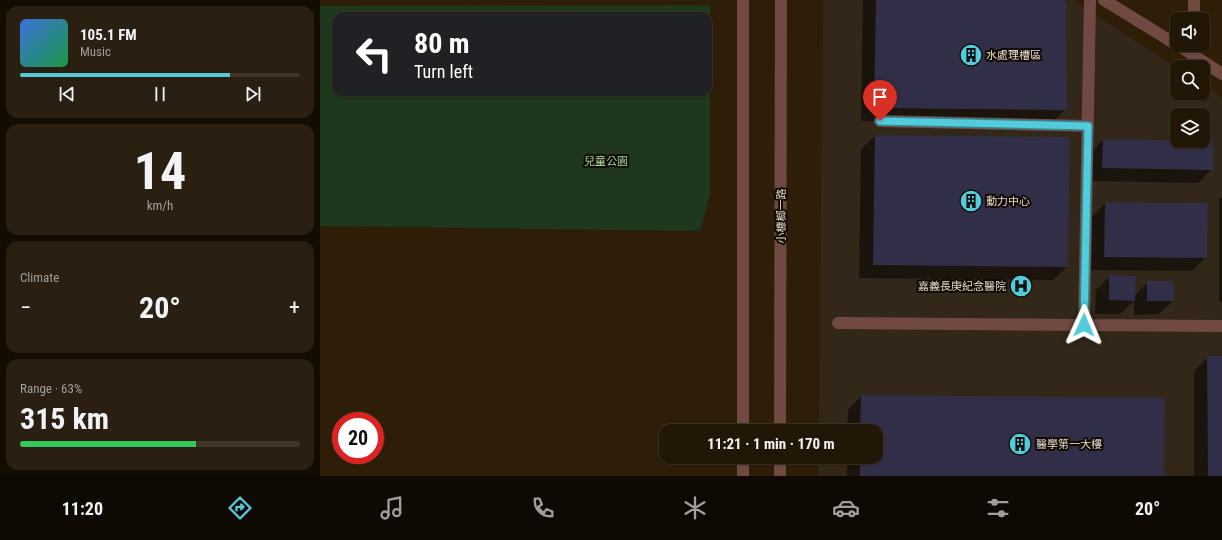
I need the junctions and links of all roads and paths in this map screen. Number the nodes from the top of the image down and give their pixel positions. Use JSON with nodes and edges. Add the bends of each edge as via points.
{"nodes":[{"id":1,"x":743,"y":0,"type":"edge"},
{"id":2,"x":781,"y":0,"type":"edge"},
{"id":3,"x":1090,"y":0,"type":"edge"},
{"id":4,"x":1104,"y":0,"type":"edge"},
{"id":5,"x":1194,"y":0,"type":"edge"},
{"id":6,"x":1194,"y":12,"type":"edge"},
{"id":7,"x":1170,"y":41,"type":"edge"},
{"id":8,"x":1196,"y":52,"type":"edge"},
{"id":9,"x":1222,"y":74,"type":"edge"},
{"id":10,"x":880,"y":121,"type":"dead end"},
{"id":11,"x":1088,"y":126,"type":"junction"},
{"id":12,"x":838,"y":323,"type":"dead end"},
{"id":13,"x":1084,"y":325,"type":"junction"},
{"id":14,"x":1222,"y":326,"type":"edge"},
{"id":15,"x":743,"y":424,"type":"edge"},
{"id":16,"x":780,"y":424,"type":"edge"},
{"id":17,"x":743,"y":464,"type":"edge"},
{"id":18,"x":780,"y":464,"type":"edge"},
{"id":19,"x":743,"y":476,"type":"edge"},
{"id":20,"x":780,"y":476,"type":"edge"}],
"edges":[{"from":1,"to":15,"type":"street"},
{"from":2,"to":16,"type":"street","name":"小槺榔一路"},
{"from":3,"to":11,"type":"street"},
{"from":4,"to":7,"type":"street"},
{"from":5,"to":6,"type":"street"},
{"from":8,"to":9,"type":"street"},
{"from":10,"to":11,"type":"street"},
{"from":11,"to":13,"type":"street"},
{"from":12,"to":13,"type":"street"},
{"from":13,"to":14,"type":"street"},
{"from":17,"to":19,"type":"street"},
{"from":18,"to":20,"type":"street"}]}
